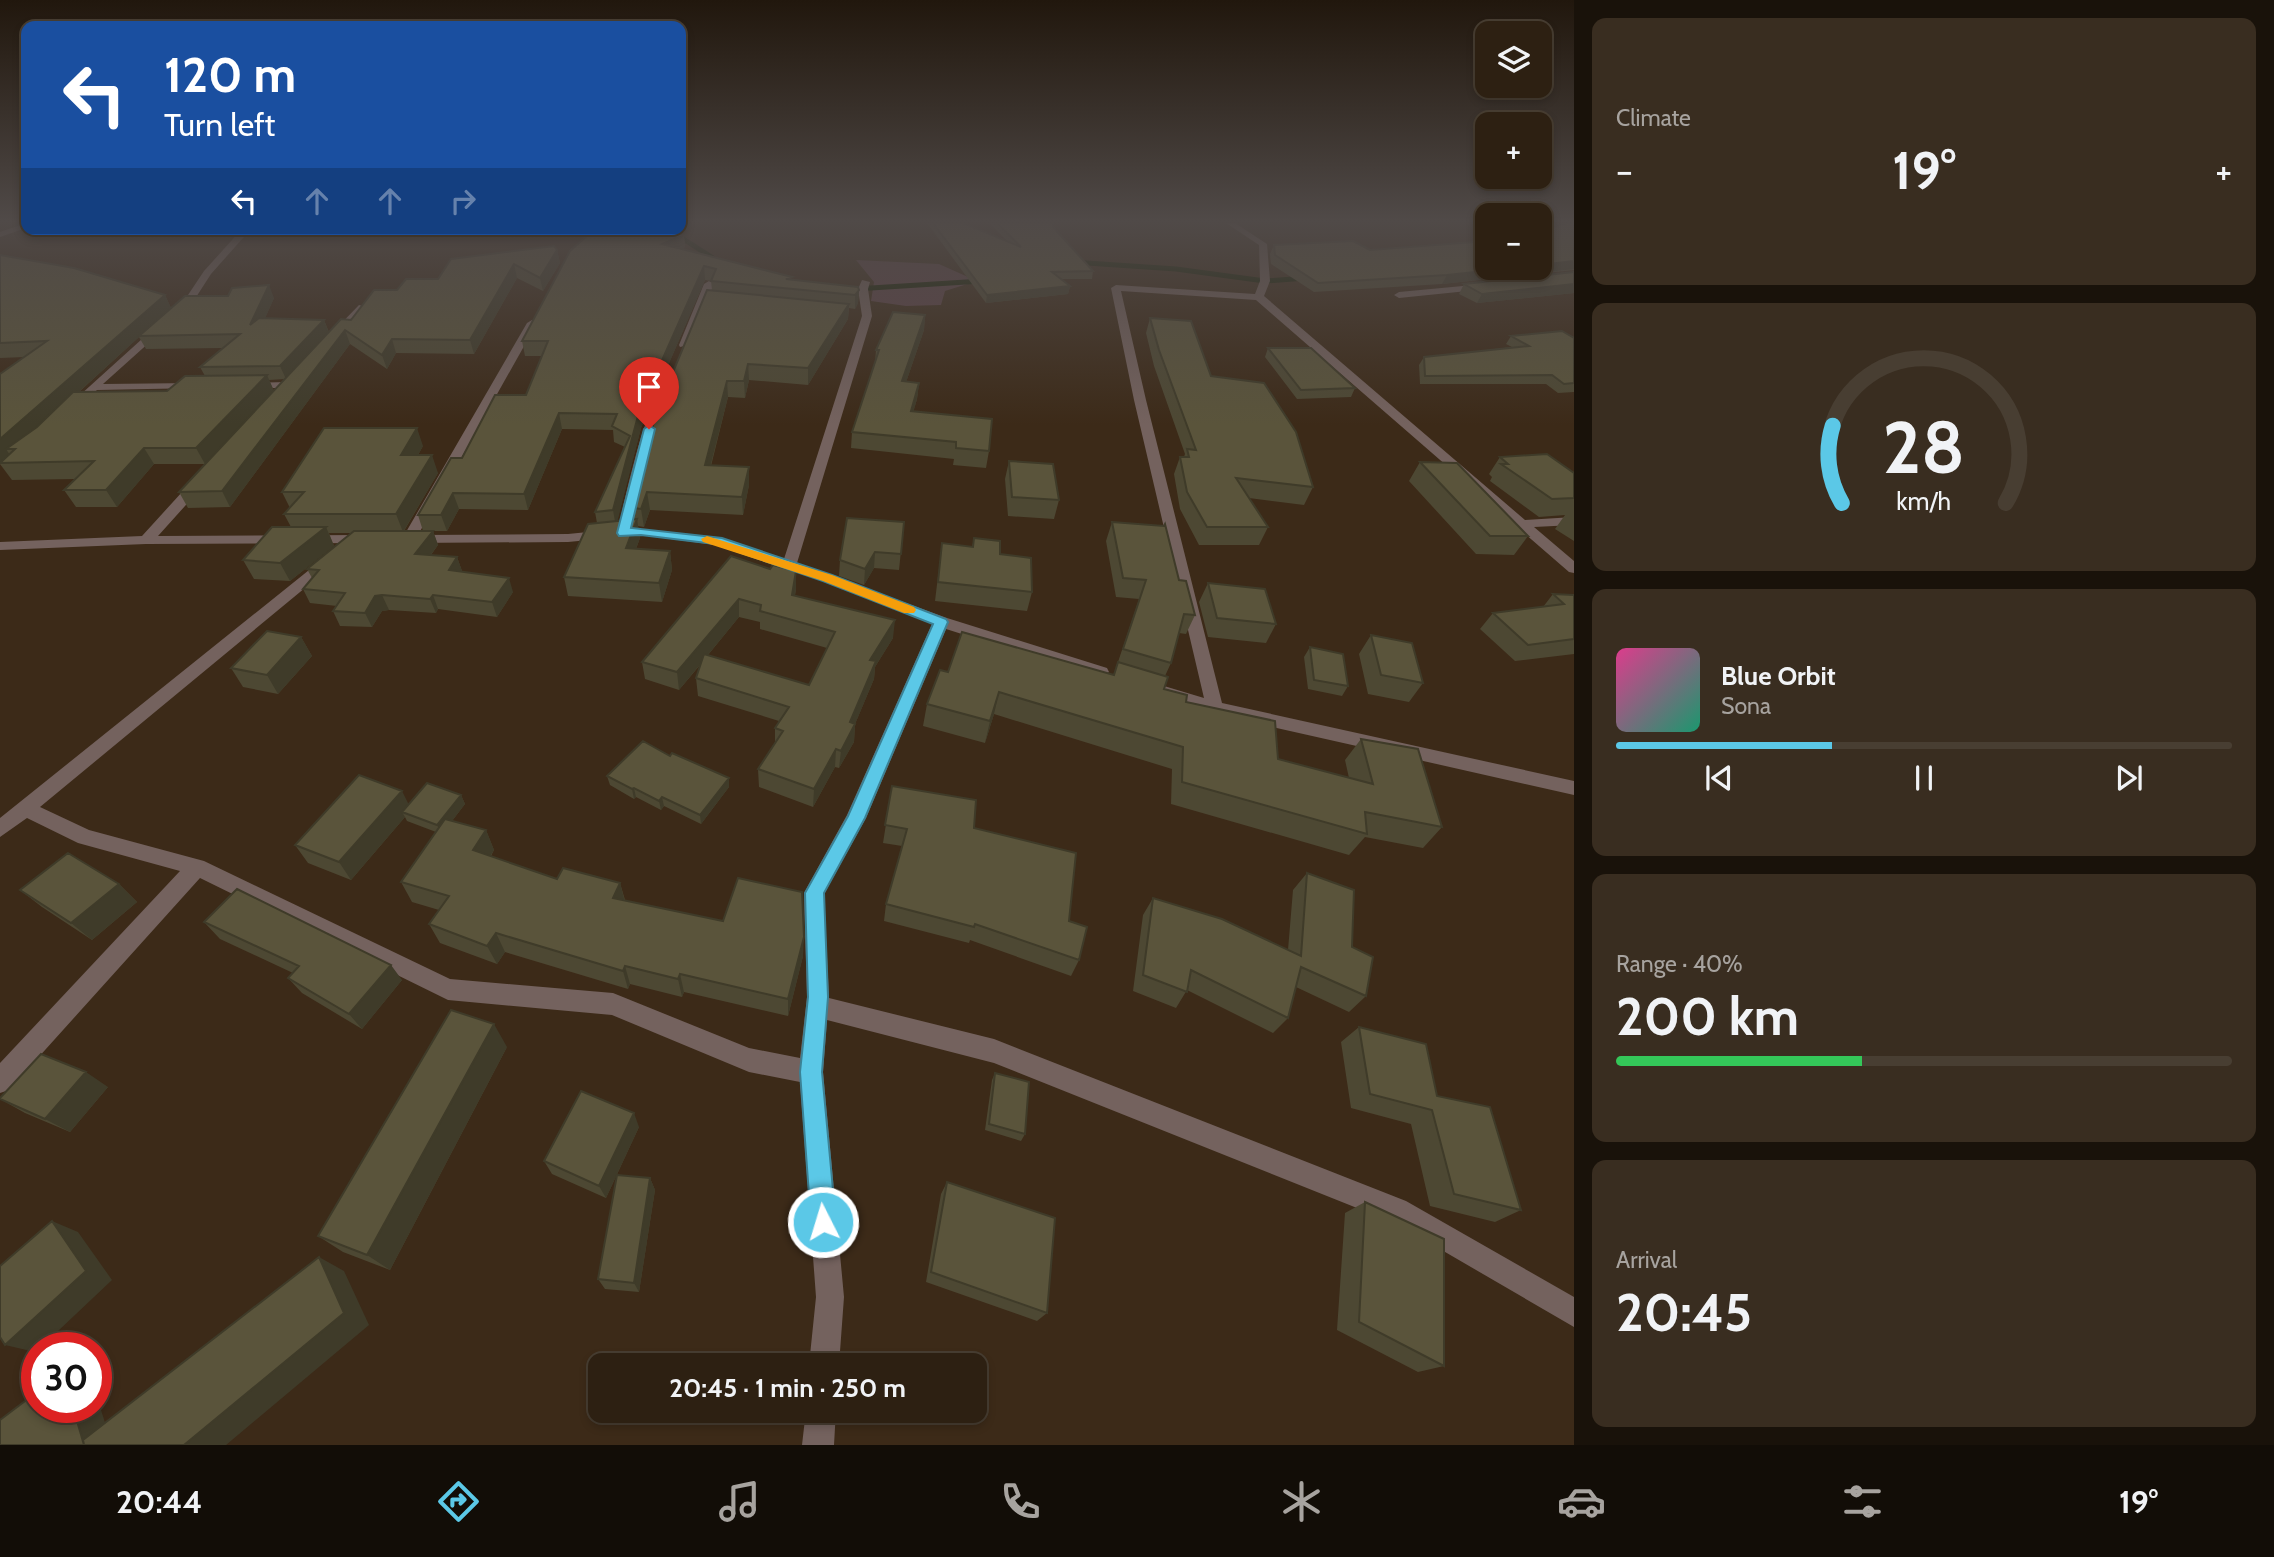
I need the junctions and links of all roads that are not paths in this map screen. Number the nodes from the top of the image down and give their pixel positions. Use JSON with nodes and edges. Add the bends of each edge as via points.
{"nodes":[{"id":1,"x":196,"y":290,"type":"edge"},
{"id":2,"x":709,"y":290,"type":"edge"},
{"id":3,"x":863,"y":290,"type":"edge"},
{"id":4,"x":1117,"y":290,"type":"edge"},
{"id":5,"x":1155,"y":290,"type":"edge"},
{"id":6,"x":1261,"y":290,"type":"edge"},
{"id":7,"x":1448,"y":290,"type":"edge"},
{"id":8,"x":1398,"y":296,"type":"dead end"},
{"id":9,"x":1259,"y":297,"type":"junction"},
{"id":10,"x":362,"y":307,"type":"edge"},
{"id":11,"x":540,"y":311,"type":"edge"},
{"id":12,"x":326,"y":346,"type":"edge"},
{"id":13,"x":679,"y":358,"type":"edge"},
{"id":14,"x":669,"y":381,"type":"edge"},
{"id":15,"x":209,"y":386,"type":"edge"},
{"id":16,"x":235,"y":386,"type":"edge"},
{"id":17,"x":94,"y":387,"type":"junction"},
{"id":18,"x":280,"y":395,"type":"edge"},
{"id":19,"x":68,"y":412,"type":"edge"},
{"id":20,"x":208,"y":472,"type":"edge"},
{"id":21,"x":1574,"y":521,"type":"edge"},
{"id":22,"x":1521,"y":524,"type":"junction"},
{"id":23,"x":624,"y":533,"type":"junction"},
{"id":24,"x":356,"y":539,"type":"junction"},
{"id":25,"x":396,"y":539,"type":"junction"},
{"id":26,"x":146,"y":540,"type":"junction"},
{"id":27,"x":0,"y":546,"type":"edge"},
{"id":28,"x":789,"y":565,"type":"junction"},
{"id":29,"x":1574,"y":569,"type":"edge"},
{"id":30,"x":941,"y":622,"type":"junction"},
{"id":31,"x":1116,"y":676,"type":"edge"},
{"id":32,"x":1153,"y":688,"type":"edge"},
{"id":33,"x":1215,"y":708,"type":"junction"},
{"id":34,"x":1574,"y":788,"type":"edge"},
{"id":35,"x":25,"y":809,"type":"junction"},
{"id":36,"x":0,"y":830,"type":"edge"},
{"id":37,"x":197,"y":867,"type":"junction"},
{"id":38,"x":817,"y":1006,"type":"junction"},
{"id":39,"x":811,"y":1072,"type":"junction"},
{"id":40,"x":0,"y":1081,"type":"edge"},
{"id":41,"x":1574,"y":1314,"type":"edge"},
{"id":42,"x":825,"y":1353,"type":"edge"},
{"id":43,"x":820,"y":1423,"type":"edge"},
{"id":44,"x":818,"y":1445,"type":"edge"}],
"edges":[{"from":1,"to":17,"type":"street","via":[[188,303]]},
{"from":2,"to":13,"type":"street"},
{"from":3,"to":28,"type":"street","via":[[860,315]]},
{"from":4,"to":33,"type":"street"},
{"from":5,"to":9,"type":"street"},
{"from":6,"to":9,"type":"street"},
{"from":7,"to":8,"type":"street"},
{"from":9,"to":22,"type":"street"},
{"from":10,"to":12,"type":"street"},
{"from":11,"to":25,"type":"street"},
{"from":14,"to":23,"type":"street","via":[[649,429]]},
{"from":15,"to":17,"type":"street"},
{"from":16,"to":18,"type":"street","via":[[294,380]]},
{"from":17,"to":19,"type":"street"},
{"from":20,"to":26,"type":"street"},
{"from":21,"to":22,"type":"street"},
{"from":22,"to":29,"type":"street"},
{"from":23,"to":25,"type":"street","via":[[568,538]]},
{"from":23,"to":28,"type":"street","via":[[717,541]]},
{"from":24,"to":25,"type":"street"},
{"from":24,"to":26,"type":"street"},
{"from":24,"to":35,"type":"street"},
{"from":26,"to":27,"type":"street"},
{"from":28,"to":30,"type":"street"},
{"from":30,"to":31,"type":"street"},
{"from":30,"to":38,"type":"street","via":[[856,818],[814,893]]},
{"from":32,"to":33,"type":"street"},
{"from":33,"to":34,"type":"street"},
{"from":35,"to":36,"type":"street"},
{"from":35,"to":37,"type":"street","via":[[85,837]]},
{"from":37,"to":39,"type":"street","via":[[448,989],[613,1004],[749,1060]]},
{"from":37,"to":40,"type":"street"},
{"from":38,"to":39,"type":"street"},
{"from":38,"to":41,"type":"street","via":[[995,1051],[1406,1214]]},
{"from":39,"to":42,"type":"street","via":[[830,1297]]},
{"from":43,"to":44,"type":"street"}]}
